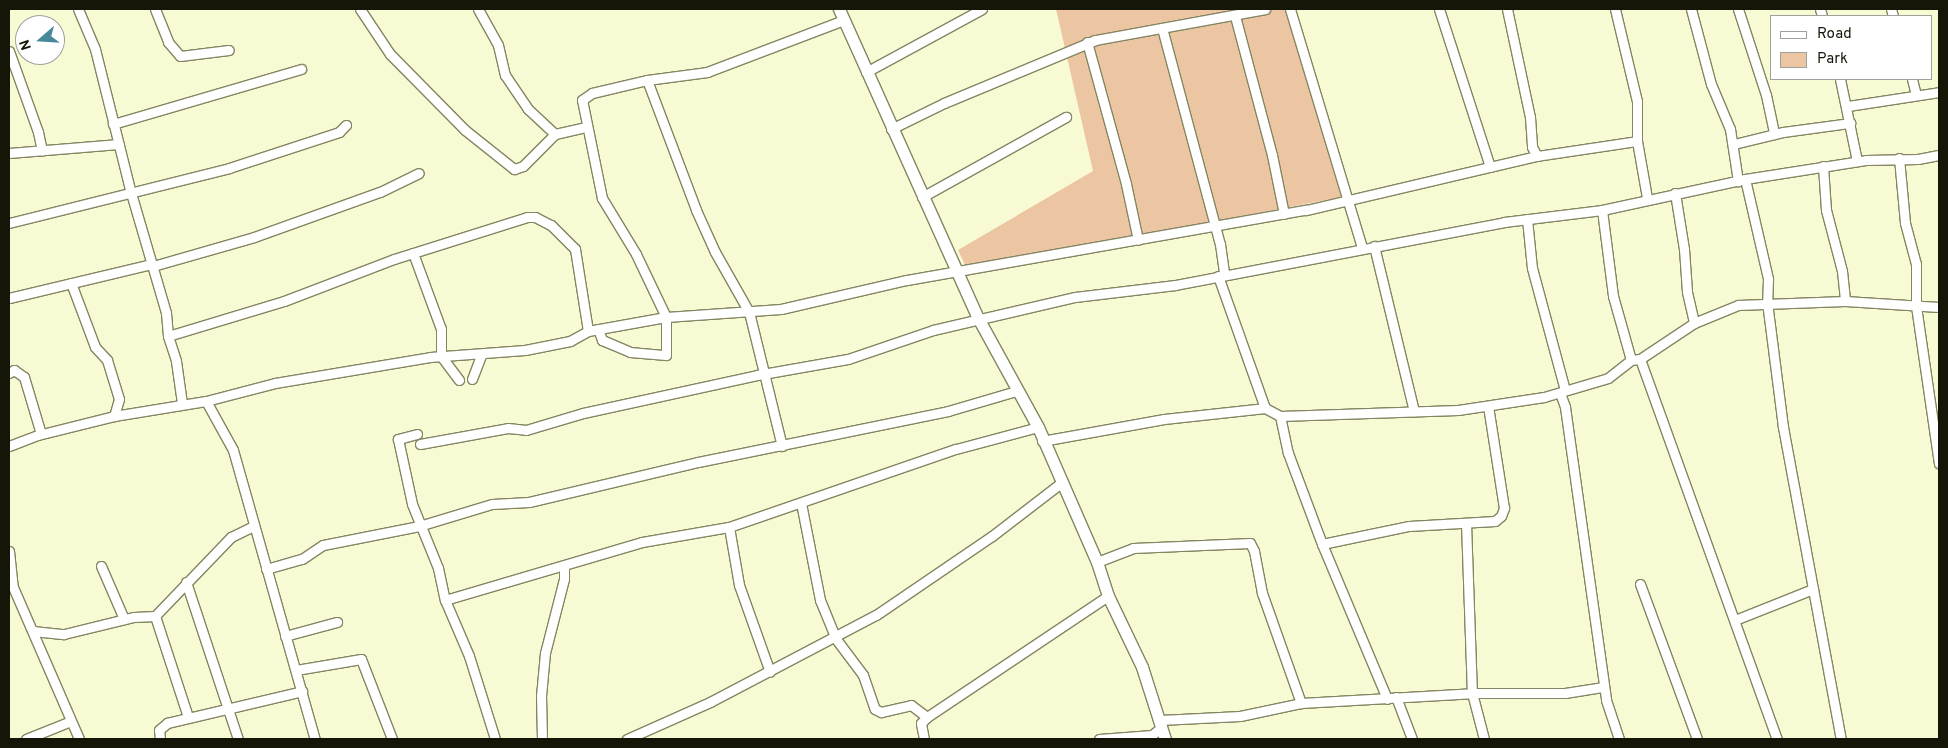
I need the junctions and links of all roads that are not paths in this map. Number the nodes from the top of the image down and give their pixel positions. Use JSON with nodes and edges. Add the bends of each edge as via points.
{"nodes":[{"id":1,"x":78,"y":9,"type":"edge"},
{"id":2,"x":156,"y":9,"type":"edge"},
{"id":3,"x":360,"y":9,"type":"edge"},
{"id":4,"x":478,"y":9,"type":"edge"},
{"id":5,"x":839,"y":9,"type":"edge"},
{"id":6,"x":982,"y":9,"type":"edge"},
{"id":7,"x":1265,"y":9,"type":"edge"},
{"id":8,"x":1290,"y":9,"type":"edge"},
{"id":9,"x":1438,"y":9,"type":"edge"},
{"id":10,"x":1507,"y":9,"type":"edge"},
{"id":11,"x":1615,"y":9,"type":"edge"},
{"id":12,"x":1691,"y":9,"type":"edge"},
{"id":13,"x":1738,"y":9,"type":"edge"},
{"id":14,"x":1235,"y":16,"type":"junction"},
{"id":15,"x":844,"y":20,"type":"junction"},
{"id":16,"x":1162,"y":28,"type":"junction"},
{"id":17,"x":1087,"y":42,"type":"junction"},
{"id":18,"x":229,"y":50,"type":"dead end"},
{"id":19,"x":9,"y":51,"type":"edge"},
{"id":20,"x":301,"y":69,"type":"dead end"},
{"id":21,"x":866,"y":72,"type":"junction"},
{"id":22,"x":647,"y":80,"type":"junction"},
{"id":23,"x":1840,"y":80,"type":"edge"},
{"id":24,"x":1912,"y":80,"type":"edge"},
{"id":25,"x":1939,"y":92,"type":"edge"},
{"id":26,"x":1916,"y":95,"type":"junction"},
{"id":27,"x":1848,"y":106,"type":"junction"},
{"id":28,"x":1066,"y":117,"type":"dead end"},
{"id":29,"x":113,"y":124,"type":"junction"},
{"id":30,"x":1850,"y":124,"type":"junction"},
{"id":31,"x":346,"y":125,"type":"dead end"},
{"id":32,"x":585,"y":127,"type":"junction"},
{"id":33,"x":891,"y":129,"type":"junction"},
{"id":34,"x":555,"y":134,"type":"junction"},
{"id":35,"x":1774,"y":134,"type":"junction"},
{"id":36,"x":1637,"y":141,"type":"junction"},
{"id":37,"x":119,"y":144,"type":"junction"},
{"id":38,"x":1734,"y":144,"type":"junction"},
{"id":39,"x":42,"y":151,"type":"junction"},
{"id":40,"x":9,"y":153,"type":"edge"},
{"id":41,"x":1939,"y":155,"type":"edge"},
{"id":42,"x":1537,"y":156,"type":"junction"},
{"id":43,"x":1899,"y":158,"type":"junction"},
{"id":44,"x":1857,"y":161,"type":"junction"},
{"id":45,"x":1823,"y":166,"type":"junction"},
{"id":46,"x":1490,"y":167,"type":"junction"},
{"id":47,"x":419,"y":173,"type":"dead end"},
{"id":48,"x":1742,"y":180,"type":"junction"},
{"id":49,"x":131,"y":193,"type":"junction"},
{"id":50,"x":1675,"y":193,"type":"junction"},
{"id":51,"x":922,"y":197,"type":"junction"},
{"id":52,"x":1647,"y":198,"type":"junction"},
{"id":53,"x":1348,"y":200,"type":"junction"},
{"id":54,"x":1602,"y":210,"type":"junction"},
{"id":55,"x":1284,"y":214,"type":"junction"},
{"id":56,"x":1528,"y":219,"type":"junction"},
{"id":57,"x":9,"y":223,"type":"edge"},
{"id":58,"x":1214,"y":226,"type":"junction"},
{"id":59,"x":1138,"y":240,"type":"junction"},
{"id":60,"x":1374,"y":246,"type":"junction"},
{"id":61,"x":1362,"y":248,"type":"junction"},
{"id":62,"x":414,"y":253,"type":"junction"},
{"id":63,"x":153,"y":265,"type":"junction"},
{"id":64,"x":956,"y":271,"type":"junction"},
{"id":65,"x":1221,"y":275,"type":"junction"},
{"id":66,"x":71,"y":283,"type":"junction"},
{"id":67,"x":9,"y":298,"type":"edge"},
{"id":68,"x":1845,"y":301,"type":"junction"},
{"id":69,"x":1767,"y":302,"type":"junction"},
{"id":70,"x":1916,"y":306,"type":"junction"},
{"id":71,"x":1939,"y":307,"type":"edge"},
{"id":72,"x":749,"y":312,"type":"junction"},
{"id":73,"x":666,"y":317,"type":"junction"},
{"id":74,"x":978,"y":318,"type":"junction"},
{"id":75,"x":1694,"y":323,"type":"junction"},
{"id":76,"x":598,"y":329,"type":"junction"},
{"id":77,"x":588,"y":331,"type":"junction"},
{"id":78,"x":168,"y":336,"type":"junction"},
{"id":79,"x":481,"y":355,"type":"junction"},
{"id":80,"x":442,"y":356,"type":"junction"},
{"id":81,"x":1636,"y":360,"type":"junction"},
{"id":82,"x":9,"y":373,"type":"edge"},
{"id":83,"x":763,"y":375,"type":"junction"},
{"id":84,"x":472,"y":379,"type":"dead end"},
{"id":85,"x":459,"y":380,"type":"dead end"},
{"id":86,"x":1016,"y":391,"type":"junction"},
{"id":87,"x":1563,"y":392,"type":"junction"},
{"id":88,"x":206,"y":401,"type":"junction"},
{"id":89,"x":182,"y":403,"type":"junction"},
{"id":90,"x":1488,"y":406,"type":"junction"},
{"id":91,"x":1265,"y":408,"type":"junction"},
{"id":92,"x":1414,"y":411,"type":"junction"},
{"id":93,"x":114,"y":416,"type":"junction"},
{"id":94,"x":1280,"y":416,"type":"junction"},
{"id":95,"x":1038,"y":427,"type":"junction"},
{"id":96,"x":41,"y":434,"type":"junction"},
{"id":97,"x":1042,"y":441,"type":"junction"},
{"id":98,"x":9,"y":446,"type":"edge"},
{"id":99,"x":782,"y":446,"type":"junction"},
{"id":100,"x":1939,"y":462,"type":"edge"},
{"id":101,"x":1062,"y":482,"type":"junction"},
{"id":102,"x":801,"y":503,"type":"junction"},
{"id":103,"x":1466,"y":523,"type":"junction"},
{"id":104,"x":254,"y":526,"type":"junction"},
{"id":105,"x":419,"y":526,"type":"junction"},
{"id":106,"x":729,"y":527,"type":"junction"},
{"id":107,"x":1322,"y":544,"type":"junction"},
{"id":108,"x":9,"y":551,"type":"edge"},
{"id":109,"x":1097,"y":562,"type":"junction"},
{"id":110,"x":101,"y":566,"type":"dead end"},
{"id":111,"x":564,"y":566,"type":"junction"},
{"id":112,"x":266,"y":569,"type":"junction"},
{"id":113,"x":186,"y":582,"type":"junction"},
{"id":114,"x":1640,"y":584,"type":"dead end"},
{"id":115,"x":1813,"y":590,"type":"junction"},
{"id":116,"x":1108,"y":596,"type":"junction"},
{"id":117,"x":445,"y":600,"type":"junction"},
{"id":118,"x":155,"y":616,"type":"junction"},
{"id":119,"x":124,"y":619,"type":"junction"},
{"id":120,"x":1735,"y":620,"type":"junction"},
{"id":121,"x":337,"y":622,"type":"dead end"},
{"id":122,"x":33,"y":631,"type":"junction"},
{"id":123,"x":285,"y":636,"type":"junction"},
{"id":124,"x":836,"y":639,"type":"junction"},
{"id":125,"x":296,"y":670,"type":"junction"},
{"id":126,"x":770,"y":672,"type":"junction"},
{"id":127,"x":1604,"y":687,"type":"junction"},
{"id":128,"x":302,"y":691,"type":"junction"},
{"id":129,"x":1472,"y":693,"type":"junction"},
{"id":130,"x":1391,"y":698,"type":"junction"},
{"id":131,"x":1301,"y":703,"type":"junction"},
{"id":132,"x":229,"y":707,"type":"junction"},
{"id":133,"x":927,"y":717,"type":"junction"},
{"id":134,"x":188,"y":718,"type":"junction"},
{"id":135,"x":71,"y":721,"type":"junction"},
{"id":136,"x":1161,"y":724,"type":"junction"},
{"id":137,"x":491,"y":738,"type":"edge"},
{"id":138,"x":26,"y":739,"type":"edge"},
{"id":139,"x":79,"y":739,"type":"edge"},
{"id":140,"x":160,"y":739,"type":"edge"},
{"id":141,"x":238,"y":739,"type":"edge"},
{"id":142,"x":315,"y":739,"type":"edge"},
{"id":143,"x":392,"y":739,"type":"edge"},
{"id":144,"x":542,"y":739,"type":"edge"},
{"id":145,"x":627,"y":739,"type":"edge"},
{"id":146,"x":924,"y":739,"type":"edge"},
{"id":147,"x":1099,"y":739,"type":"edge"},
{"id":148,"x":1165,"y":739,"type":"edge"},
{"id":149,"x":1412,"y":739,"type":"edge"},
{"id":150,"x":1484,"y":739,"type":"edge"},
{"id":151,"x":1619,"y":739,"type":"edge"},
{"id":152,"x":1697,"y":739,"type":"edge"},
{"id":153,"x":1777,"y":739,"type":"edge"},
{"id":154,"x":1841,"y":739,"type":"edge"}],
"edges":[{"from":1,"to":29,"type":"street","via":[[95,49]]},
{"from":2,"to":18,"type":"street","via":[[168,42],[180,56]]},
{"from":3,"to":34,"type":"street","via":[[402,66],[465,130],[514,169],[522,166]]},
{"from":4,"to":34,"type":"street","via":[[498,45],[505,75],[528,109]]},
{"from":5,"to":15,"type":"street"},
{"from":6,"to":21,"type":"street"},
{"from":7,"to":14,"type":"street"},
{"from":8,"to":53,"type":"street"},
{"from":9,"to":46,"type":"street"},
{"from":10,"to":42,"type":"street","via":[[1530,117],[1532,147]]},
{"from":11,"to":36,"type":"street","via":[[1637,101]]},
{"from":12,"to":38,"type":"street","via":[[1711,84]]},
{"from":13,"to":35,"type":"street","via":[[1766,95]]},
{"from":14,"to":16,"type":"street"},
{"from":14,"to":55,"type":"street","via":[[1272,154]]},
{"from":15,"to":21,"type":"street"},
{"from":15,"to":22,"type":"street","via":[[707,72]]},
{"from":16,"to":17,"type":"street"},
{"from":16,"to":58,"type":"street"},
{"from":17,"to":33,"type":"street"},
{"from":17,"to":59,"type":"street"},
{"from":19,"to":39,"type":"street"},
{"from":20,"to":29,"type":"street"},
{"from":21,"to":33,"type":"street"},
{"from":22,"to":32,"type":"street","via":[[592,93],[582,100]]},
{"from":22,"to":72,"type":"street","via":[[696,210],[715,252]]},
{"from":23,"to":27,"type":"street"},
{"from":24,"to":26,"type":"street"},
{"from":25,"to":26,"type":"street"},
{"from":26,"to":27,"type":"street"},
{"from":27,"to":30,"type":"street"},
{"from":28,"to":51,"type":"street"},
{"from":29,"to":37,"type":"street"},
{"from":30,"to":35,"type":"street"},
{"from":30,"to":44,"type":"street"},
{"from":31,"to":49,"type":"street","via":[[339,132],[238,166]]},
{"from":32,"to":34,"type":"street"},
{"from":32,"to":73,"type":"street","via":[[602,198],[636,254]]},
{"from":33,"to":51,"type":"street"},
{"from":35,"to":38,"type":"street"},
{"from":36,"to":42,"type":"street"},
{"from":36,"to":52,"type":"street"},
{"from":37,"to":39,"type":"street"},
{"from":37,"to":49,"type":"street"},
{"from":38,"to":48,"type":"street"},
{"from":39,"to":40,"type":"street"},
{"from":41,"to":43,"type":"street"},
{"from":42,"to":46,"type":"street"},
{"from":43,"to":44,"type":"street"},
{"from":43,"to":70,"type":"street","via":[[1905,223],[1916,264]]},
{"from":44,"to":45,"type":"street"},
{"from":45,"to":48,"type":"street"},
{"from":45,"to":68,"type":"street","via":[[1826,210],[1842,271]]},
{"from":46,"to":53,"type":"street"},
{"from":47,"to":63,"type":"street","via":[[380,192],[254,237]]},
{"from":48,"to":50,"type":"street"},
{"from":48,"to":69,"type":"street","via":[[1768,279]]},
{"from":49,"to":57,"type":"street"},
{"from":49,"to":63,"type":"street"},
{"from":50,"to":52,"type":"street"},
{"from":50,"to":75,"type":"street"},
{"from":51,"to":64,"type":"street"},
{"from":52,"to":54,"type":"street"},
{"from":53,"to":55,"type":"street"},
{"from":53,"to":61,"type":"street"},
{"from":54,"to":56,"type":"street"},
{"from":54,"to":81,"type":"street","via":[[1613,296]]},
{"from":55,"to":58,"type":"street"},
{"from":56,"to":60,"type":"street"},
{"from":56,"to":87,"type":"street","via":[[1532,268]]},
{"from":58,"to":59,"type":"street"},
{"from":58,"to":65,"type":"street"},
{"from":59,"to":64,"type":"street"},
{"from":60,"to":61,"type":"street"},
{"from":60,"to":92,"type":"street"},
{"from":61,"to":65,"type":"street"},
{"from":62,"to":77,"type":"street","via":[[518,219],[535,217],[552,225],[575,249]]},
{"from":62,"to":78,"type":"street","via":[[284,301]]},
{"from":62,"to":80,"type":"street","via":[[441,329]]},
{"from":63,"to":66,"type":"street"},
{"from":63,"to":78,"type":"street","via":[[166,312]]},
{"from":64,"to":72,"type":"street","via":[[781,309]]},
{"from":64,"to":74,"type":"street"},
{"from":65,"to":74,"type":"street","via":[[1175,285],[1075,297]]},
{"from":65,"to":91,"type":"street"},
{"from":66,"to":67,"type":"street"},
{"from":66,"to":93,"type":"street","via":[[95,347],[107,360],[119,399]]},
{"from":68,"to":69,"type":"street"},
{"from":68,"to":70,"type":"street"},
{"from":69,"to":75,"type":"street","via":[[1738,305]]},
{"from":69,"to":115,"type":"street","via":[[1783,426]]},
{"from":70,"to":71,"type":"street"},
{"from":70,"to":100,"type":"street"},
{"from":72,"to":73,"type":"street"},
{"from":72,"to":83,"type":"street"},
{"from":73,"to":76,"type":"street"},
{"from":73,"to":76,"type":"street","via":[[666,355],[630,352],[602,340]]},
{"from":74,"to":83,"type":"street","via":[[848,359]]},
{"from":74,"to":86,"type":"street"},
{"from":75,"to":81,"type":"street"},
{"from":76,"to":77,"type":"street"},
{"from":77,"to":79,"type":"street","via":[[570,341]]},
{"from":78,"to":89,"type":"street","via":[[176,362]]},
{"from":79,"to":80,"type":"street"},
{"from":79,"to":84,"type":"street"},
{"from":80,"to":85,"type":"street"},
{"from":80,"to":88,"type":"street","via":[[275,383]]},
{"from":81,"to":87,"type":"street","via":[[1608,378]]},
{"from":81,"to":120,"type":"street"},
{"from":82,"to":96,"type":"street","via":[[14,370],[24,377]]},
{"from":83,"to":99,"type":"street"},
{"from":83,"to":105,"type":"street","via":[[583,413],[526,430],[508,428],[398,439]]},
{"from":86,"to":95,"type":"street"},
{"from":86,"to":99,"type":"street","via":[[948,411]]},
{"from":87,"to":90,"type":"street"},
{"from":87,"to":127,"type":"street"},
{"from":88,"to":89,"type":"street"},
{"from":88,"to":104,"type":"street","via":[[233,450]]},
{"from":89,"to":93,"type":"street"},
{"from":90,"to":92,"type":"street"},
{"from":90,"to":103,"type":"street","via":[[1504,508],[1495,521]]},
{"from":91,"to":94,"type":"street"},
{"from":91,"to":97,"type":"street","via":[[1164,419]]},
{"from":92,"to":94,"type":"street"},
{"from":93,"to":96,"type":"street"},
{"from":94,"to":107,"type":"street","via":[[1288,453]]},
{"from":95,"to":97,"type":"street"},
{"from":95,"to":102,"type":"street","via":[[956,449]]},
{"from":96,"to":98,"type":"street"},
{"from":97,"to":101,"type":"street"},
{"from":99,"to":105,"type":"street","via":[[530,502],[492,504]]},
{"from":101,"to":109,"type":"street"},
{"from":101,"to":124,"type":"street","via":[[946,568]]},
{"from":102,"to":106,"type":"street"},
{"from":102,"to":124,"type":"street","via":[[820,600]]},
{"from":103,"to":107,"type":"street","via":[[1409,526]]},
{"from":103,"to":129,"type":"street"},
{"from":104,"to":112,"type":"street"},
{"from":104,"to":113,"type":"street","via":[[231,538]]},
{"from":105,"to":112,"type":"street","via":[[324,545],[302,559]]},
{"from":105,"to":117,"type":"street","via":[[438,568]]},
{"from":106,"to":111,"type":"street","via":[[642,542]]},
{"from":106,"to":126,"type":"street","via":[[739,585]]},
{"from":107,"to":130,"type":"street"},
{"from":108,"to":122,"type":"street","via":[[13,588]]},
{"from":109,"to":116,"type":"street"},
{"from":109,"to":131,"type":"street","via":[[1133,548],[1250,543],[1262,592]]},
{"from":110,"to":119,"type":"street"},
{"from":111,"to":117,"type":"street"},
{"from":111,"to":144,"type":"street","via":[[564,579],[545,653],[540,696]]},
{"from":112,"to":123,"type":"street"},
{"from":113,"to":118,"type":"street"},
{"from":113,"to":132,"type":"street"},
{"from":114,"to":152,"type":"street"},
{"from":115,"to":120,"type":"street"},
{"from":115,"to":154,"type":"street"},
{"from":116,"to":133,"type":"street"},
{"from":116,"to":136,"type":"street","via":[[1142,667]]},
{"from":117,"to":137,"type":"street","via":[[469,656]]},
{"from":118,"to":119,"type":"street"},
{"from":118,"to":134,"type":"street"},
{"from":119,"to":122,"type":"street","via":[[64,634]]},
{"from":120,"to":153,"type":"street"},
{"from":121,"to":123,"type":"street"},
{"from":122,"to":135,"type":"street"},
{"from":123,"to":125,"type":"street"},
{"from":124,"to":126,"type":"street"},
{"from":124,"to":133,"type":"street","via":[[863,675],[878,712],[912,705]]},
{"from":125,"to":128,"type":"street"},
{"from":125,"to":143,"type":"street","via":[[361,659]]},
{"from":126,"to":145,"type":"street"},
{"from":127,"to":129,"type":"street","via":[[1564,693]]},
{"from":127,"to":151,"type":"street"},
{"from":128,"to":132,"type":"street"},
{"from":128,"to":142,"type":"street"},
{"from":129,"to":130,"type":"street"},
{"from":129,"to":150,"type":"street"},
{"from":130,"to":131,"type":"street"},
{"from":130,"to":149,"type":"street"},
{"from":131,"to":136,"type":"street","via":[[1240,716]]},
{"from":132,"to":134,"type":"street"},
{"from":132,"to":141,"type":"street"},
{"from":133,"to":146,"type":"street","via":[[921,723]]},
{"from":134,"to":140,"type":"street","via":[[163,724],[159,730]]},
{"from":135,"to":138,"type":"street"},
{"from":135,"to":139,"type":"street"},
{"from":136,"to":147,"type":"street","via":[[1152,735]]},
{"from":136,"to":148,"type":"street"}]}
